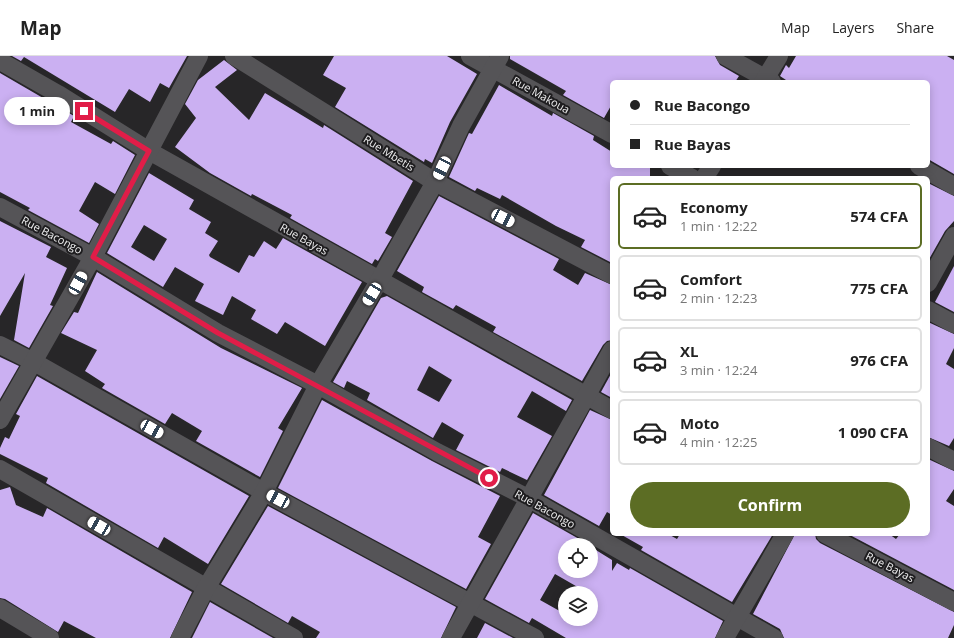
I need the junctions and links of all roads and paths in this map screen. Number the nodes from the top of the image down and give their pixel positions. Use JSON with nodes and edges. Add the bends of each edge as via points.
{"nodes":[{"id":1,"x":199,"y":56,"type":"edge"},
{"id":2,"x":234,"y":56,"type":"edge"},
{"id":3,"x":470,"y":56,"type":"edge"},
{"id":4,"x":725,"y":56,"type":"edge"},
{"id":5,"x":779,"y":56,"type":"edge"},
{"id":6,"x":0,"y":62,"type":"edge"},
{"id":7,"x":497,"y":62,"type":"edge"},
{"id":8,"x":765,"y":80,"type":"edge"},
{"id":9,"x":767,"y":80,"type":"edge"},
{"id":10,"x":610,"y":133,"type":"edge"},
{"id":11,"x":149,"y":151,"type":"junction"},
{"id":12,"x":674,"y":168,"type":"edge"},
{"id":13,"x":922,"y":168,"type":"edge"},
{"id":14,"x":688,"y":176,"type":"edge"},
{"id":15,"x":435,"y":182,"type":"junction"},
{"id":16,"x":954,"y":186,"type":"edge"},
{"id":17,"x":0,"y":207,"type":"edge"},
{"id":18,"x":954,"y":236,"type":"edge"},
{"id":19,"x":93,"y":257,"type":"junction"},
{"id":20,"x":610,"y":274,"type":"edge"},
{"id":21,"x":930,"y":279,"type":"edge"},
{"id":22,"x":379,"y":281,"type":"junction"},
{"id":23,"x":930,"y":311,"type":"edge"},
{"id":24,"x":954,"y":324,"type":"edge"},
{"id":25,"x":0,"y":345,"type":"edge"},
{"id":26,"x":610,"y":354,"type":"edge"},
{"id":27,"x":34,"y":362,"type":"junction"},
{"id":28,"x":318,"y":385,"type":"junction"},
{"id":29,"x":587,"y":395,"type":"junction"},
{"id":30,"x":610,"y":409,"type":"edge"},
{"id":31,"x":0,"y":420,"type":"edge"},
{"id":32,"x":930,"y":448,"type":"edge"},
{"id":33,"x":954,"y":461,"type":"edge"},
{"id":34,"x":0,"y":468,"type":"edge"},
{"id":35,"x":264,"y":492,"type":"junction"},
{"id":36,"x":528,"y":498,"type":"junction"},
{"id":37,"x":784,"y":536,"type":"edge"},
{"id":38,"x":829,"y":536,"type":"edge"},
{"id":39,"x":206,"y":588,"type":"junction"},
{"id":40,"x":470,"y":602,"type":"junction"},
{"id":41,"x":954,"y":602,"type":"edge"},
{"id":42,"x":0,"y":608,"type":"edge"},
{"id":43,"x":736,"y":618,"type":"junction"},
{"id":44,"x":50,"y":638,"type":"edge"},
{"id":45,"x":180,"y":638,"type":"edge"},
{"id":46,"x":294,"y":638,"type":"edge"},
{"id":47,"x":451,"y":638,"type":"edge"},
{"id":48,"x":535,"y":638,"type":"edge"},
{"id":49,"x":725,"y":638,"type":"edge"},
{"id":50,"x":774,"y":638,"type":"edge"}],
"edges":[{"from":1,"to":11,"type":"street"},
{"from":2,"to":15,"type":"street","name":"Rue Mbetis"},
{"from":3,"to":7,"type":"street","name":"Rue Makoua"},
{"from":4,"to":8,"type":"street"},
{"from":5,"to":9,"type":"street"},
{"from":6,"to":11,"type":"street","name":"Rue Bayas","via":[[58,94]]},
{"from":7,"to":10,"type":"street","name":"Rue Makoua"},
{"from":7,"to":15,"type":"street","via":[[461,126]]},
{"from":11,"to":19,"type":"street"},
{"from":11,"to":22,"type":"street","name":"Rue Bayas"},
{"from":12,"to":14,"type":"street"},
{"from":13,"to":16,"type":"street"},
{"from":15,"to":20,"type":"street","name":"Rue Mbetis"},
{"from":15,"to":22,"type":"street"},
{"from":17,"to":19,"type":"street","name":"Rue Bacongo"},
{"from":18,"to":21,"type":"street"},
{"from":19,"to":27,"type":"street"},
{"from":19,"to":28,"type":"street","name":"Rue Bacongo","via":[[218,333]]},
{"from":22,"to":28,"type":"street"},
{"from":22,"to":29,"type":"street","name":"Rue Bayas"},
{"from":23,"to":24,"type":"street"},
{"from":25,"to":27,"type":"street"},
{"from":26,"to":29,"type":"street"},
{"from":27,"to":31,"type":"street"},
{"from":27,"to":35,"type":"street"},
{"from":28,"to":35,"type":"street"},
{"from":28,"to":36,"type":"street","name":"Rue Bacongo","via":[[437,452]]},
{"from":29,"to":30,"type":"street","name":"Rue Bayas"},
{"from":29,"to":36,"type":"street"},
{"from":32,"to":33,"type":"street"},
{"from":34,"to":39,"type":"street"},
{"from":35,"to":39,"type":"street"},
{"from":35,"to":40,"type":"street"},
{"from":36,"to":40,"type":"street"},
{"from":36,"to":43,"type":"street","name":"Rue Bacongo"},
{"from":37,"to":43,"type":"street"},
{"from":38,"to":41,"type":"street","name":"Rue Bayas"},
{"from":39,"to":45,"type":"street"},
{"from":39,"to":46,"type":"street"},
{"from":40,"to":47,"type":"street"},
{"from":40,"to":48,"type":"street"},
{"from":42,"to":44,"type":"street"},
{"from":43,"to":49,"type":"street"},
{"from":43,"to":50,"type":"street","name":"Rue Bacongo"}]}
